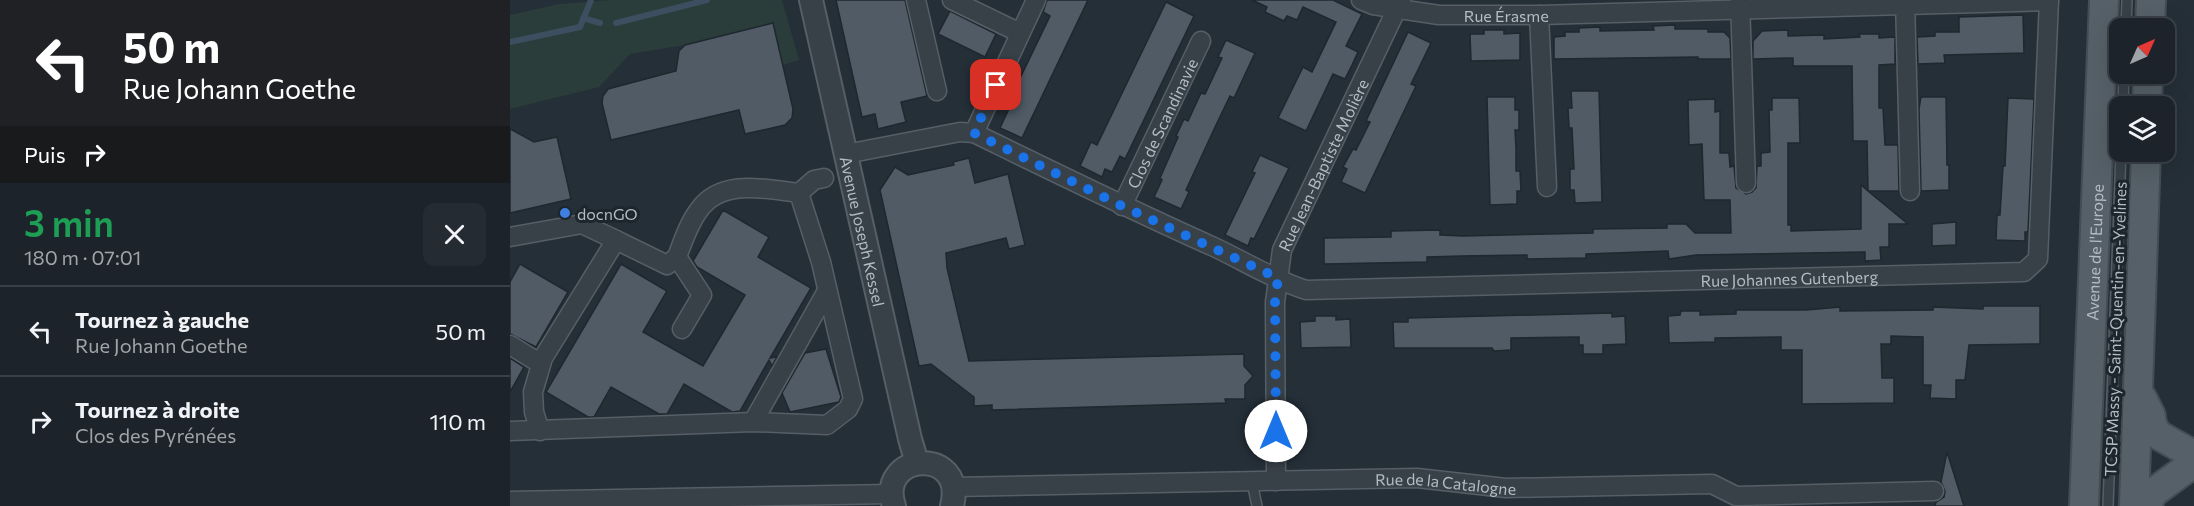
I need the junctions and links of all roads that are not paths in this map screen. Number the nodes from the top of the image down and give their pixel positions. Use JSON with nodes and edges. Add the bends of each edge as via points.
{"nodes":[{"id":1,"x":811,"y":0,"type":"edge"},
{"id":2,"x":916,"y":0,"type":"edge"},
{"id":3,"x":952,"y":0,"type":"edge"},
{"id":4,"x":1036,"y":0,"type":"edge"},
{"id":5,"x":1361,"y":0,"type":"edge"},
{"id":6,"x":2104,"y":0,"type":"edge"},
{"id":7,"x":2127,"y":0,"type":"edge"},
{"id":8,"x":2151,"y":0,"type":"edge"},
{"id":9,"x":2049,"y":1,"type":"edge"},
{"id":10,"x":1905,"y":3,"type":"edge"},
{"id":11,"x":1398,"y":5,"type":"edge"},
{"id":12,"x":1740,"y":5,"type":"edge"},
{"id":13,"x":1539,"y":15,"type":"junction"},
{"id":14,"x":2126,"y":18,"type":"edge"},
{"id":15,"x":2150,"y":18,"type":"edge"},
{"id":16,"x":1020,"y":33,"type":"junction"},
{"id":17,"x":1201,"y":41,"type":"dead end"},
{"id":18,"x":937,"y":91,"type":"dead end"},
{"id":19,"x":974,"y":133,"type":"junction"},
{"id":20,"x":2121,"y":162,"type":"edge"},
{"id":21,"x":2146,"y":162,"type":"edge"},
{"id":22,"x":838,"y":171,"type":"junction"},
{"id":23,"x":1746,"y":183,"type":"dead end"},
{"id":24,"x":1546,"y":188,"type":"dead end"},
{"id":25,"x":1910,"y":191,"type":"dead end"},
{"id":26,"x":799,"y":193,"type":"junction"},
{"id":27,"x":1122,"y":206,"type":"junction"},
{"id":28,"x":510,"y":237,"type":"edge"},
{"id":29,"x":616,"y":240,"type":"junction"},
{"id":30,"x":677,"y":256,"type":"junction"},
{"id":31,"x":1278,"y":278,"type":"junction"},
{"id":32,"x":827,"y":291,"type":"junction"},
{"id":33,"x":682,"y":329,"type":"dead end"},
{"id":34,"x":510,"y":345,"type":"edge"},
{"id":35,"x":542,"y":364,"type":"junction"},
{"id":36,"x":2139,"y":393,"type":"junction"},
{"id":37,"x":753,"y":422,"type":"junction"},
{"id":38,"x":510,"y":431,"type":"edge"},
{"id":39,"x":540,"y":431,"type":"junction"},
{"id":40,"x":2194,"y":454,"type":"edge"},
{"id":41,"x":917,"y":463,"type":"junction"},
{"id":42,"x":2194,"y":463,"type":"edge"},
{"id":43,"x":1252,"y":482,"type":"junction"},
{"id":44,"x":1276,"y":482,"type":"junction"},
{"id":45,"x":1934,"y":491,"type":"dead end"},
{"id":46,"x":953,"y":496,"type":"edge"},
{"id":47,"x":892,"y":500,"type":"edge"},
{"id":48,"x":519,"y":502,"type":"edge"},
{"id":49,"x":585,"y":503,"type":"edge"},
{"id":50,"x":1257,"y":506,"type":"edge"},
{"id":51,"x":2084,"y":506,"type":"edge"},
{"id":52,"x":2108,"y":506,"type":"edge"},
{"id":53,"x":2134,"y":506,"type":"edge"},
{"id":54,"x":2148,"y":506,"type":"edge"}],
"edges":[{"from":1,"to":22,"type":"street","name":"Avenue Joseph Kessel"},
{"from":2,"to":18,"type":"street"},
{"from":3,"to":16,"type":"street"},
{"from":4,"to":16,"type":"street"},
{"from":5,"to":11,"type":"street","name":"Rue Érasme","via":[[1373,5]]},
{"from":6,"to":51,"type":"main road","name":"Avenue de l'Europe"},
{"from":7,"to":14,"type":"lane"},
{"from":8,"to":15,"type":"main road"},
{"from":9,"to":10,"type":"street","name":"Rue Érasme"},
{"from":9,"to":31,"type":"street","name":"Rue Johannes Gutenberg","via":[[2038,259],[2024,272],[1306,290]]},
{"from":10,"to":12,"type":"street","name":"Rue Érasme"},
{"from":10,"to":25,"type":"street"},
{"from":11,"to":13,"type":"street","name":"Rue Érasme","via":[[1439,15]]},
{"from":11,"to":31,"type":"street","name":"Rue Jean-Baptiste Molière","via":[[1282,250]]},
{"from":12,"to":13,"type":"street","name":"Rue Érasme"},
{"from":12,"to":23,"type":"street"},
{"from":13,"to":24,"type":"street"},
{"from":16,"to":19,"type":"street"},
{"from":17,"to":27,"type":"street","name":"Clos de Scandinavie"},
{"from":19,"to":22,"type":"street","via":[[960,132]]},
{"from":19,"to":27,"type":"street","name":"Rue Johannes Gutenberg"},
{"from":20,"to":52,"type":"lane","name":"TCSP Massy - Saint-Quentin-en-Yvelines"},
{"from":21,"to":36,"type":"main road"},
{"from":22,"to":26,"type":"street","via":[[814,180]]},
{"from":22,"to":41,"type":"street","name":"Avenue Joseph Kessel"},
{"from":26,"to":30,"type":"street","via":[[758,188],[720,192],[696,213]]},
{"from":26,"to":32,"type":"street"},
{"from":27,"to":31,"type":"street","name":"Rue Johannes Gutenberg"},
{"from":28,"to":29,"type":"street","via":[[582,224]]},
{"from":29,"to":30,"type":"street","via":[[667,265]]},
{"from":29,"to":35,"type":"street"},
{"from":30,"to":33,"type":"street","via":[[702,295]]},
{"from":31,"to":44,"type":"street","name":"Rue Jean-Baptiste Molière"},
{"from":32,"to":37,"type":"street"},
{"from":32,"to":37,"type":"street","via":[[853,399],[848,409],[827,425]]},
{"from":34,"to":35,"type":"street"},
{"from":35,"to":39,"type":"street","via":[[533,392]]},
{"from":36,"to":40,"type":"main road","via":[[2155,431]]},
{"from":36,"to":53,"type":"main road"},
{"from":37,"to":39,"type":"street"},
{"from":38,"to":39,"type":"street"},
{"from":41,"to":46,"type":"street","via":[[944,471]]},
{"from":41,"to":47,"type":"street","via":[[901,471],[892,485]]},
{"from":42,"to":54,"type":"main road","via":[[2154,492]]},
{"from":43,"to":44,"type":"street","name":"Rue de la Catalogne"},
{"from":43,"to":46,"type":"street","name":"Rue de la Catalogne"},
{"from":43,"to":50,"type":"lane"},
{"from":44,"to":45,"type":"street","name":"Rue de la Catalogne","via":[[1417,478],[1506,488],[1712,484],[1736,496]]},
{"from":47,"to":49,"type":"street"},
{"from":48,"to":49,"type":"street"}]}
